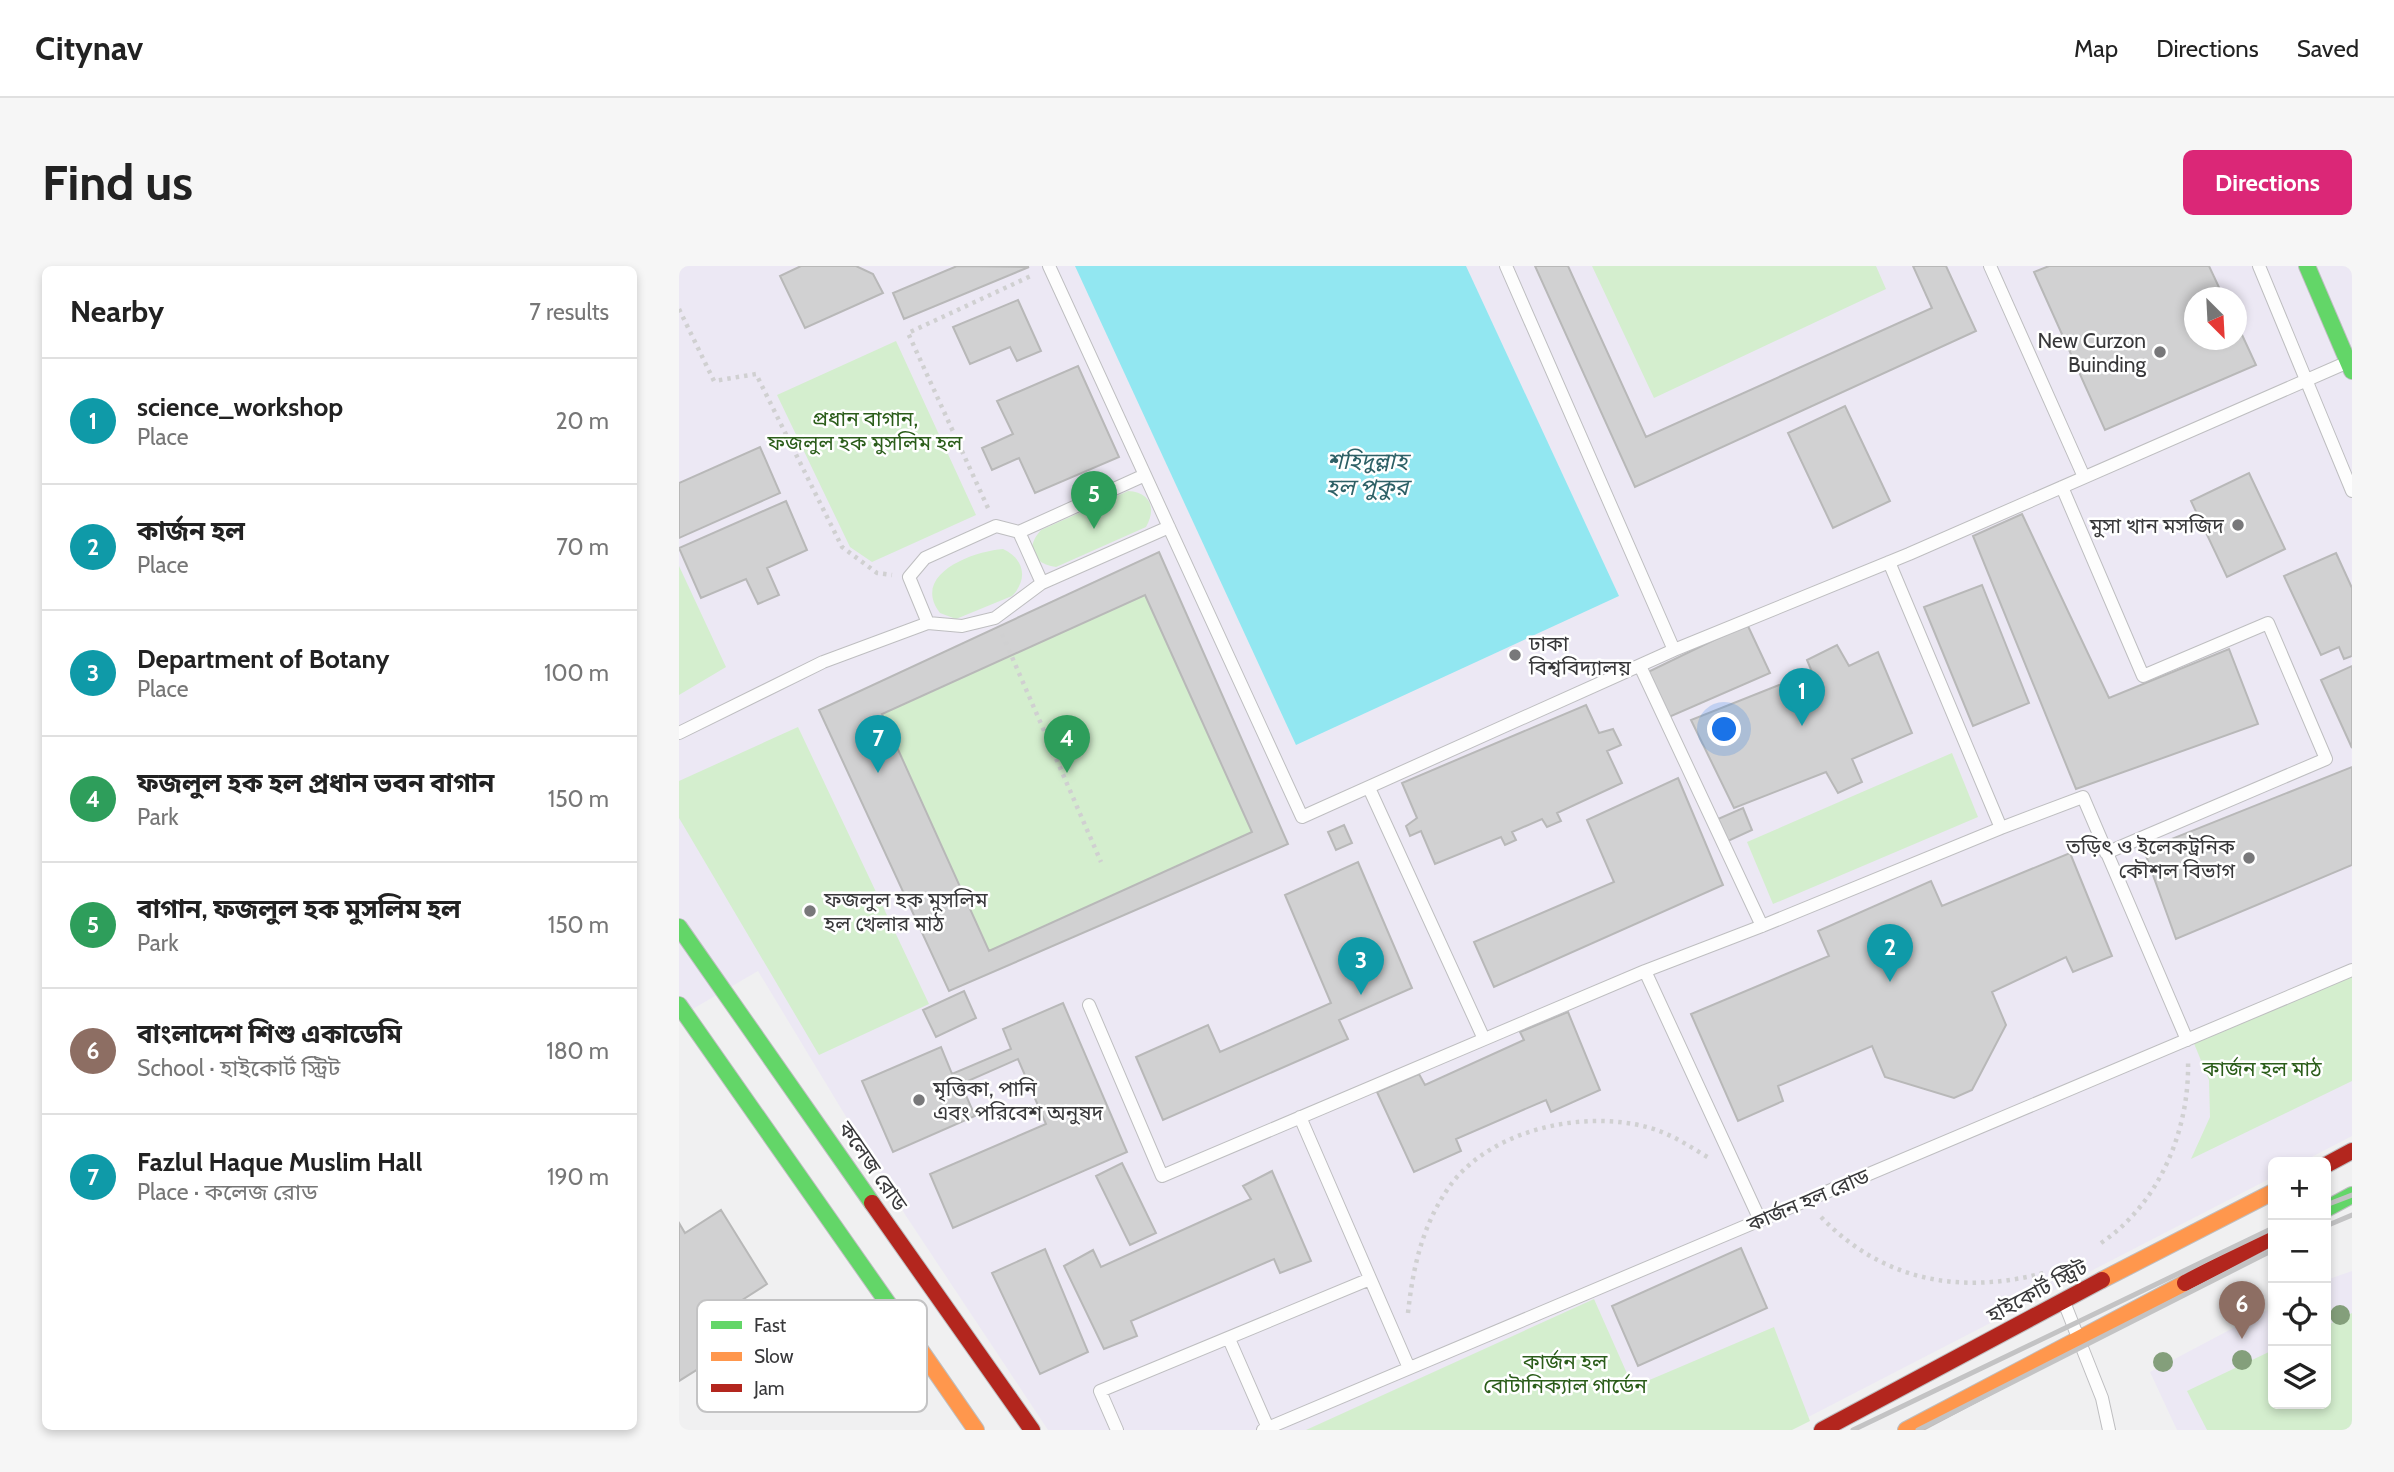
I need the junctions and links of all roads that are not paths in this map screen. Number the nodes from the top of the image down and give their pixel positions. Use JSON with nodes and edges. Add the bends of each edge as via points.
{"nodes":[{"id":1,"x":1506,"y":266,"type":"edge"},
{"id":2,"x":1990,"y":266,"type":"edge"},
{"id":3,"x":2259,"y":266,"type":"edge"},
{"id":4,"x":2307,"y":266,"type":"edge"},
{"id":5,"x":1050,"y":267,"type":"edge"},
{"id":6,"x":2350,"y":367,"type":"edge"},
{"id":7,"x":2307,"y":381,"type":"junction"},
{"id":8,"x":1145,"y":475,"type":"junction"},
{"id":9,"x":2084,"y":477,"type":"junction"},
{"id":10,"x":2062,"y":487,"type":"junction"},
{"id":11,"x":2352,"y":491,"type":"edge"},
{"id":12,"x":1168,"y":527,"type":"junction"},
{"id":13,"x":1019,"y":532,"type":"junction"},
{"id":14,"x":1889,"y":562,"type":"junction"},
{"id":15,"x":1042,"y":583,"type":"junction"},
{"id":16,"x":928,"y":623,"type":"junction"},
{"id":17,"x":1674,"y":650,"type":"junction"},
{"id":18,"x":1640,"y":666,"type":"junction"},
{"id":19,"x":679,"y":733,"type":"edge"},
{"id":20,"x":1369,"y":788,"type":"junction"},
{"id":21,"x":2001,"y":828,"type":"junction"},
{"id":22,"x":2106,"y":853,"type":"junction"},
{"id":23,"x":1762,"y":926,"type":"junction"},
{"id":24,"x":679,"y":927,"type":"edge"},
{"id":25,"x":2352,"y":970,"type":"edge"},
{"id":26,"x":1645,"y":971,"type":"junction"},
{"id":27,"x":679,"y":1005,"type":"edge"},
{"id":28,"x":1089,"y":1005,"type":"dead end"},
{"id":29,"x":1484,"y":1039,"type":"junction"},
{"id":30,"x":2187,"y":1040,"type":"junction"},
{"id":31,"x":1300,"y":1117,"type":"junction"},
{"id":32,"x":2352,"y":1151,"type":"edge"},
{"id":33,"x":2331,"y":1162,"type":"edge"},
{"id":34,"x":2268,"y":1195,"type":"edge"},
{"id":35,"x":2352,"y":1195,"type":"edge"},
{"id":36,"x":2331,"y":1206,"type":"edge"},
{"id":37,"x":1760,"y":1220,"type":"junction"},
{"id":38,"x":2268,"y":1240,"type":"edge"},
{"id":39,"x":1370,"y":1279,"type":"junction"},
{"id":40,"x":885,"y":1300,"type":"edge"},
{"id":41,"x":2064,"y":1300,"type":"junction"},
{"id":42,"x":1229,"y":1339,"type":"junction"},
{"id":43,"x":2079,"y":1339,"type":"junction"},
{"id":44,"x":927,"y":1360,"type":"edge"},
{"id":45,"x":1409,"y":1368,"type":"junction"},
{"id":46,"x":1266,"y":1429,"type":"edge"},
{"id":47,"x":976,"y":1430,"type":"edge"},
{"id":48,"x":1032,"y":1430,"type":"edge"},
{"id":49,"x":1118,"y":1430,"type":"edge"},
{"id":50,"x":1822,"y":1430,"type":"edge"},
{"id":51,"x":1906,"y":1430,"type":"edge"},
{"id":52,"x":2109,"y":1430,"type":"edge"}],
"edges":[{"from":1,"to":17,"type":"lane"},
{"from":2,"to":9,"type":"lane"},
{"from":3,"to":7,"type":"lane"},
{"from":4,"to":6,"type":"main road"},
{"from":5,"to":8,"type":"lane"},
{"from":6,"to":7,"type":"lane"},
{"from":7,"to":9,"type":"lane"},
{"from":7,"to":11,"type":"lane"},
{"from":8,"to":12,"type":"lane"},
{"from":8,"to":13,"type":"lane"},
{"from":9,"to":10,"type":"lane"},
{"from":10,"to":14,"type":"lane"},
{"from":10,"to":22,"type":"lane","via":[[2143,676],[2268,623],[2326,759]]},
{"from":12,"to":15,"type":"lane"},
{"from":12,"to":20,"type":"lane","via":[[1302,817]]},
{"from":13,"to":15,"type":"lane"},
{"from":13,"to":16,"type":"lane","via":[[996,526],[925,558],[909,578]]},
{"from":14,"to":17,"type":"lane"},
{"from":14,"to":21,"type":"lane"},
{"from":15,"to":16,"type":"lane","via":[[995,618],[962,626]]},
{"from":16,"to":19,"type":"lane","via":[[823,662]]},
{"from":17,"to":18,"type":"lane"},
{"from":18,"to":20,"type":"lane"},
{"from":18,"to":23,"type":"lane"},
{"from":20,"to":29,"type":"lane"},
{"from":21,"to":22,"type":"lane","via":[[2083,797]]},
{"from":21,"to":23,"type":"lane"},
{"from":22,"to":30,"type":"lane"},
{"from":23,"to":26,"type":"lane"},
{"from":24,"to":48,"type":"main road","name":"কলেজ রোড"},
{"from":25,"to":30,"type":"lane","name":"কার্জন হল রোড"},
{"from":26,"to":29,"type":"lane"},
{"from":26,"to":37,"type":"lane"},
{"from":27,"to":40,"type":"main road"},
{"from":28,"to":31,"type":"lane","via":[[1162,1176]]},
{"from":29,"to":31,"type":"lane"},
{"from":30,"to":37,"type":"lane","name":"কার্জন হল রোড"},
{"from":31,"to":39,"type":"lane"},
{"from":32,"to":33,"type":"main road"},
{"from":34,"to":41,"type":"main road","name":"হাইকোর্ট স্ট্রিট"},
{"from":35,"to":36,"type":"main road"},
{"from":37,"to":45,"type":"lane","name":"কার্জন হল রোড"},
{"from":38,"to":43,"type":"main road"},
{"from":39,"to":42,"type":"lane"},
{"from":39,"to":45,"type":"lane"},
{"from":41,"to":43,"type":"lane"},
{"from":41,"to":50,"type":"main road","name":"হাইকোর্ট স্ট্রিট"},
{"from":42,"to":46,"type":"lane"},
{"from":42,"to":49,"type":"lane","via":[[1100,1391]]},
{"from":43,"to":51,"type":"main road"},
{"from":43,"to":52,"type":"lane"},
{"from":44,"to":47,"type":"main road"},
{"from":45,"to":46,"type":"lane","name":"কার্জন হল রোড"}]}
